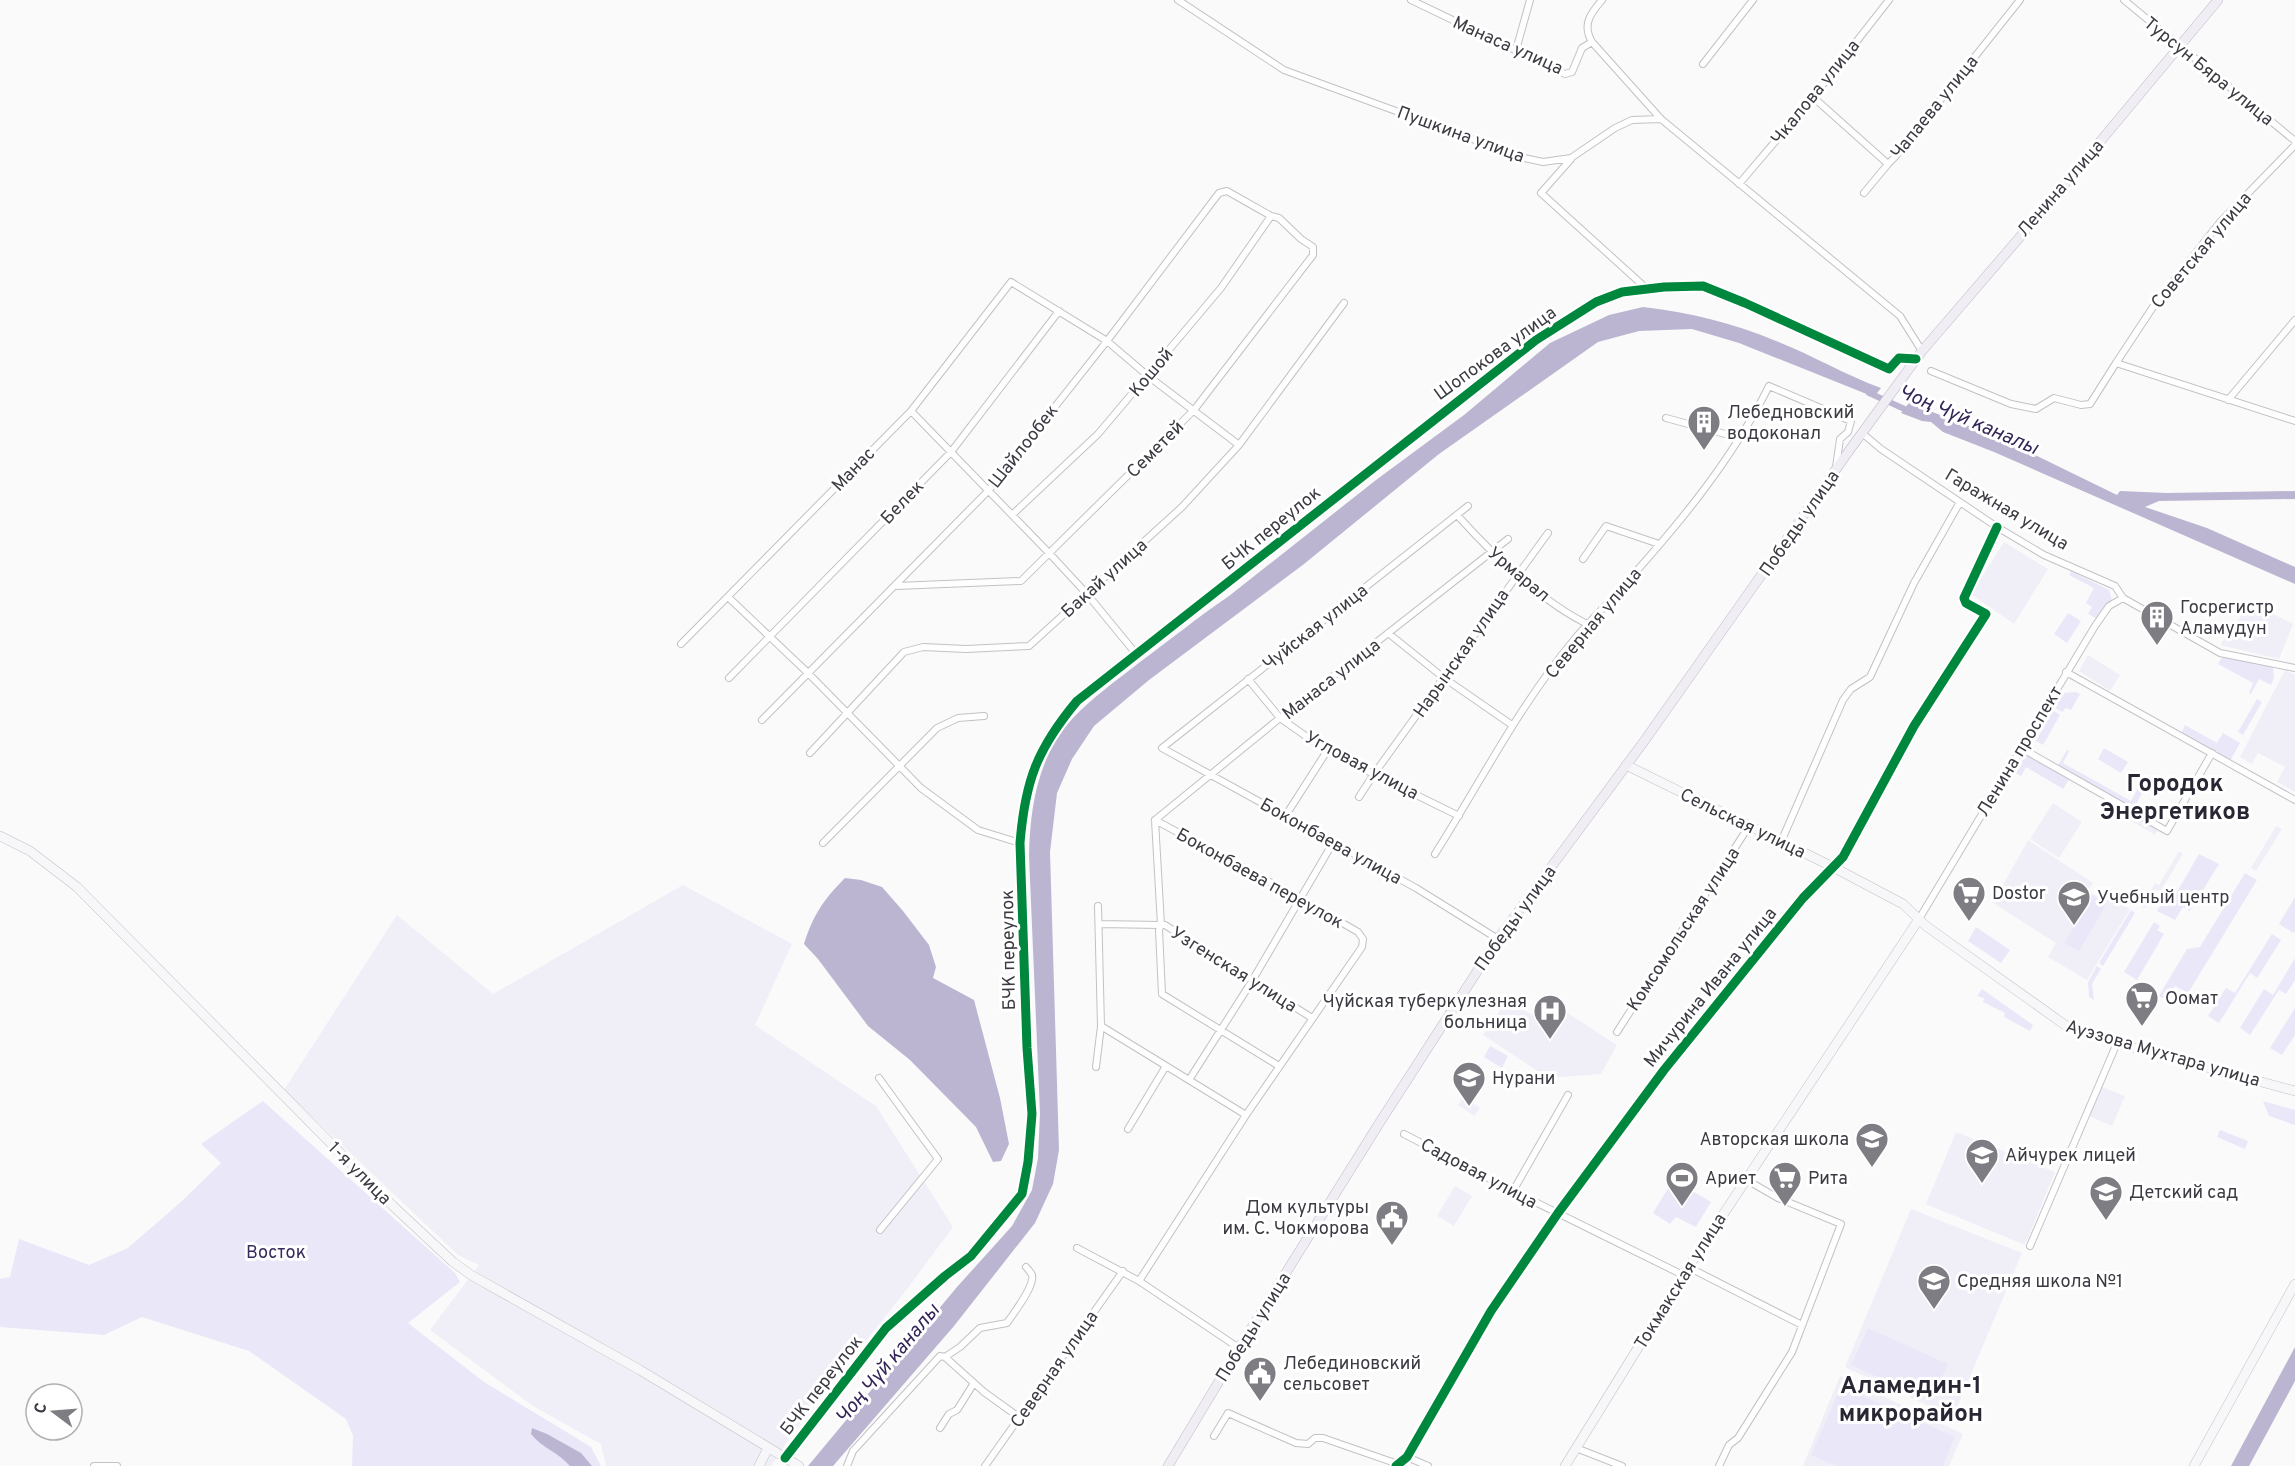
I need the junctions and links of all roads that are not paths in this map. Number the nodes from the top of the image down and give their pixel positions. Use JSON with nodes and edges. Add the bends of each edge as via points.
{"nodes":[{"id":1,"x":1178,"y":0,"type":"edge"},
{"id":2,"x":1411,"y":0,"type":"edge"},
{"id":3,"x":1530,"y":0,"type":"edge"},
{"id":4,"x":1602,"y":0,"type":"edge"},
{"id":5,"x":1753,"y":0,"type":"edge"},
{"id":6,"x":1889,"y":0,"type":"edge"},
{"id":7,"x":2020,"y":0,"type":"edge"},
{"id":8,"x":2124,"y":0,"type":"edge"},
{"id":9,"x":2218,"y":0,"type":"edge"},
{"id":10,"x":1592,"y":42,"type":"junction"},
{"id":11,"x":2179,"y":46,"type":"junction"},
{"id":12,"x":1516,"y":50,"type":"junction"},
{"id":13,"x":1703,"y":64,"type":"dead end"},
{"id":14,"x":1813,"y":97,"type":"junction"},
{"id":15,"x":1661,"y":119,"type":"junction"},
{"id":16,"x":2295,"y":143,"type":"edge"},
{"id":17,"x":1571,"y":158,"type":"junction"},
{"id":18,"x":1888,"y":164,"type":"junction"},
{"id":19,"x":1739,"y":184,"type":"junction"},
{"id":20,"x":1864,"y":194,"type":"dead end"},
{"id":21,"x":1271,"y":216,"type":"junction"},
{"id":22,"x":1647,"y":289,"type":"junction"},
{"id":23,"x":1344,"y":303,"type":"dead end"},
{"id":24,"x":1059,"y":310,"type":"junction"},
{"id":25,"x":2295,"y":320,"type":"edge"},
{"id":26,"x":1107,"y":341,"type":"junction"},
{"id":27,"x":1919,"y":355,"type":"junction"},
{"id":28,"x":2116,"y":363,"type":"junction"},
{"id":29,"x":1930,"y":371,"type":"dead end"},
{"id":30,"x":1148,"y":376,"type":"junction"},
{"id":31,"x":2228,"y":400,"type":"junction"},
{"id":32,"x":1194,"y":410,"type":"junction"},
{"id":33,"x":911,"y":411,"type":"junction"},
{"id":34,"x":1666,"y":418,"type":"dead end"},
{"id":35,"x":1871,"y":419,"type":"joint"},
{"id":36,"x":2295,"y":421,"type":"edge"},
{"id":37,"x":1862,"y":433,"type":"junction"},
{"id":38,"x":1740,"y":438,"type":"junction"},
{"id":39,"x":1239,"y":445,"type":"junction"},
{"id":40,"x":951,"y":452,"type":"junction"},
{"id":41,"x":1836,"y":471,"type":"junction"},
{"id":42,"x":989,"y":490,"type":"junction"},
{"id":43,"x":1343,"y":491,"type":"joint"},
{"id":44,"x":1960,"y":502,"type":"junction"},
{"id":45,"x":1468,"y":507,"type":"dead end"},
{"id":46,"x":1013,"y":514,"type":"junction"},
{"id":47,"x":1457,"y":515,"type":"junction"},
{"id":48,"x":1997,"y":527,"type":"junction"},
{"id":49,"x":1548,"y":533,"type":"dead end"},
{"id":50,"x":1508,"y":539,"type":"dead end"},
{"id":51,"x":1659,"y":544,"type":"junction"},
{"id":52,"x":1491,"y":553,"type":"junction"},
{"id":53,"x":1050,"y":554,"type":"junction"},
{"id":54,"x":1583,"y":559,"type":"dead end"},
{"id":55,"x":1517,"y":574,"type":"junction"},
{"id":56,"x":896,"y":586,"type":"junction"},
{"id":57,"x":1087,"y":594,"type":"junction"},
{"id":58,"x":728,"y":597,"type":"junction"},
{"id":59,"x":2123,"y":598,"type":"junction"},
{"id":60,"x":1588,"y":625,"type":"junction"},
{"id":61,"x":1388,"y":633,"type":"junction"},
{"id":62,"x":770,"y":637,"type":"junction"},
{"id":63,"x":681,"y":644,"type":"dead end"},
{"id":64,"x":1137,"y":655,"type":"junction"},
{"id":65,"x":2295,"y":668,"type":"edge"},
{"id":66,"x":2066,"y":672,"type":"junction"},
{"id":67,"x":808,"y":673,"type":"junction"},
{"id":68,"x":729,"y":678,"type":"dead end"},
{"id":69,"x":1444,"y":678,"type":"junction"},
{"id":70,"x":1248,"y":679,"type":"junction"},
{"id":71,"x":846,"y":714,"type":"junction"},
{"id":72,"x":984,"y":716,"type":"dead end"},
{"id":73,"x":1280,"y":718,"type":"junction"},
{"id":74,"x":762,"y":720,"type":"dead end"},
{"id":75,"x":1512,"y":725,"type":"junction"},
{"id":76,"x":1162,"y":748,"type":"joint"},
{"id":77,"x":2021,"y":748,"type":"junction"},
{"id":78,"x":1327,"y":751,"type":"junction"},
{"id":79,"x":810,"y":753,"type":"dead end"},
{"id":80,"x":2212,"y":753,"type":"junction"},
{"id":81,"x":1626,"y":765,"type":"junction"},
{"id":82,"x":900,"y":767,"type":"junction"},
{"id":83,"x":1374,"y":774,"type":"junction"},
{"id":84,"x":1212,"y":776,"type":"junction"},
{"id":85,"x":1359,"y":797,"type":"dead end"},
{"id":86,"x":2295,"y":800,"type":"edge"},
{"id":87,"x":1286,"y":815,"type":"junction"},
{"id":88,"x":1459,"y":816,"type":"junction"},
{"id":89,"x":1155,"y":820,"type":"junction"},
{"id":90,"x":1749,"y":826,"type":"junction"},
{"id":91,"x":0,"y":836,"type":"edge"},
{"id":92,"x":1334,"y":841,"type":"junction"},
{"id":93,"x":1781,"y":842,"type":"junction"},
{"id":94,"x":823,"y":843,"type":"dead end"},
{"id":95,"x":1020,"y":843,"type":"junction"},
{"id":96,"x":1435,"y":854,"type":"dead end"},
{"id":97,"x":1833,"y":867,"type":"junction"},
{"id":98,"x":1301,"y":899,"type":"junction"},
{"id":99,"x":1098,"y":906,"type":"dead end"},
{"id":100,"x":1919,"y":919,"type":"junction"},
{"id":101,"x":1099,"y":924,"type":"junction"},
{"id":102,"x":1160,"y":928,"type":"junction"},
{"id":103,"x":1498,"y":939,"type":"junction"},
{"id":104,"x":1252,"y":981,"type":"junction"},
{"id":105,"x":1312,"y":1018,"type":"junction"},
{"id":106,"x":1101,"y":1026,"type":"junction"},
{"id":107,"x":1220,"y":1030,"type":"junction"},
{"id":108,"x":1617,"y":1032,"type":"dead end"},
{"id":109,"x":2117,"y":1043,"type":"junction"},
{"id":110,"x":1166,"y":1066,"type":"junction"},
{"id":111,"x":1279,"y":1066,"type":"junction"},
{"id":112,"x":1096,"y":1067,"type":"dead end"},
{"id":113,"x":879,"y":1078,"type":"dead end"},
{"id":114,"x":1189,"y":1080,"type":"junction"},
{"id":115,"x":2295,"y":1091,"type":"edge"},
{"id":116,"x":1568,"y":1095,"type":"dead end"},
{"id":117,"x":1246,"y":1115,"type":"junction"},
{"id":118,"x":1128,"y":1129,"type":"dead end"},
{"id":119,"x":1404,"y":1134,"type":"dead end"},
{"id":120,"x":1745,"y":1179,"type":"junction"},
{"id":121,"x":1513,"y":1191,"type":"junction"},
{"id":122,"x":1558,"y":1213,"type":"junction"},
{"id":123,"x":880,"y":1230,"type":"dead end"},
{"id":124,"x":2030,"y":1246,"type":"dead end"},
{"id":125,"x":1077,"y":1248,"type":"dead end"},
{"id":126,"x":1026,"y":1268,"type":"dead end"},
{"id":127,"x":1122,"y":1271,"type":"junction"},
{"id":128,"x":1685,"y":1271,"type":"junction"},
{"id":129,"x":1139,"y":1281,"type":"junction"},
{"id":130,"x":2295,"y":1284,"type":"edge"},
{"id":131,"x":1802,"y":1325,"type":"junction"},
{"id":132,"x":1239,"y":1348,"type":"junction"},
{"id":133,"x":945,"y":1357,"type":"junction"},
{"id":134,"x":974,"y":1383,"type":"junction"},
{"id":135,"x":1020,"y":1418,"type":"junction"},
{"id":136,"x":940,"y":1428,"type":"dead end"},
{"id":137,"x":1215,"y":1436,"type":"dead end"},
{"id":138,"x":768,"y":1448,"type":"junction"},
{"id":139,"x":1576,"y":1448,"type":"junction"},
{"id":140,"x":1407,"y":1457,"type":"junction"},
{"id":141,"x":785,"y":1458,"type":"junction"},
{"id":142,"x":798,"y":1465,"type":"edge"},
{"id":143,"x":1397,"y":1465,"type":"edge"},
{"id":144,"x":94,"y":1466,"type":"edge"},
{"id":145,"x":117,"y":1466,"type":"edge"},
{"id":146,"x":759,"y":1466,"type":"edge"},
{"id":147,"x":847,"y":1466,"type":"edge"},
{"id":148,"x":985,"y":1466,"type":"edge"},
{"id":149,"x":1168,"y":1466,"type":"edge"},
{"id":150,"x":1428,"y":1466,"type":"edge"},
{"id":151,"x":1565,"y":1466,"type":"edge"},
{"id":152,"x":1623,"y":1466,"type":"edge"},
{"id":153,"x":1719,"y":1466,"type":"edge"},
{"id":154,"x":2194,"y":1466,"type":"edge"}],
"edges":[{"from":1,"to":17,"type":"street","name":"Пушкина улица","via":[[1284,70],[1524,158],[1544,162]]},
{"from":2,"to":12,"type":"street","name":"Манаса улица"},
{"from":3,"to":12,"type":"street"},
{"from":4,"to":10,"type":"street","via":[[1586,24]]},
{"from":5,"to":13,"type":"street"},
{"from":6,"to":14,"type":"street","name":"Чкалова улица"},
{"from":7,"to":18,"type":"street","name":"Чапаева улица"},
{"from":8,"to":11,"type":"street","name":"Турсун Бяра улица"},
{"from":9,"to":11,"type":"main road","name":"Ленина улица"},
{"from":10,"to":12,"type":"street","name":"Манаса улица","via":[[1582,48],[1572,72],[1565,74]]},
{"from":10,"to":15,"type":"street"},
{"from":11,"to":16,"type":"street","name":"Турсун Бяра улица"},
{"from":11,"to":27,"type":"main road","name":"Ленина улица"},
{"from":14,"to":18,"type":"street","name":"Чапаева улица"},
{"from":14,"to":19,"type":"street","name":"Чкалова улица"},
{"from":15,"to":17,"type":"street","name":"Пушкина улица","via":[[1632,120]]},
{"from":15,"to":19,"type":"street"},
{"from":16,"to":28,"type":"street","name":"Советская улица","via":[[2221,221],[2155,304]]},
{"from":17,"to":22,"type":"street","via":[[1541,193]]},
{"from":18,"to":20,"type":"street"},
{"from":19,"to":27,"type":"street","via":[[1900,316]]},
{"from":21,"to":26,"type":"street","name":"Шайлообек","via":[[1227,191],[1219,193]]},
{"from":21,"to":30,"type":"street","name":"Кошой","via":[[1221,288]]},
{"from":21,"to":32,"type":"street","name":"Семетей","via":[[1279,218],[1314,247],[1314,252]]},
{"from":22,"to":27,"type":"street","name":"Шопокова улица","via":[[1703,286],[1889,369],[1899,358]]},
{"from":22,"to":43,"type":"street","name":"Шопокова улица","via":[[1622,292],[1596,302],[1536,340]]},
{"from":23,"to":39,"type":"street","name":"Бакай улица"},
{"from":24,"to":26,"type":"street"},
{"from":24,"to":33,"type":"street","name":"Манас","via":[[1011,282]]},
{"from":24,"to":40,"type":"street","name":"Белек"},
{"from":25,"to":31,"type":"street"},
{"from":26,"to":30,"type":"street"},
{"from":26,"to":42,"type":"street","name":"Шайлообек"},
{"from":27,"to":35,"type":"main road","name":"Ленина улица"},
{"from":28,"to":29,"type":"street","name":"Советская улица","via":[[2091,404],[2054,398],[2036,409],[2011,404]]},
{"from":28,"to":31,"type":"street"},
{"from":30,"to":32,"type":"street"},
{"from":30,"to":46,"type":"street","name":"Кошой","via":[[1098,434]]},
{"from":31,"to":36,"type":"street"},
{"from":32,"to":39,"type":"street"},
{"from":32,"to":53,"type":"street","name":"Семетей"},
{"from":33,"to":40,"type":"street"},
{"from":33,"to":58,"type":"street","name":"Манас"},
{"from":34,"to":38,"type":"street"},
{"from":35,"to":37,"type":"main road","name":"Победы улица"},
{"from":37,"to":41,"type":"main road","name":"Победы улица"},
{"from":37,"to":44,"type":"street","name":"Гаражная улица"},
{"from":38,"to":41,"type":"street","name":"Северная улица","via":[[1769,386],[1851,421],[1848,432],[1840,439]]},
{"from":38,"to":51,"type":"street","name":"Северная улица"},
{"from":39,"to":57,"type":"street","name":"Бакай улица","via":[[1182,507]]},
{"from":40,"to":42,"type":"street"},
{"from":40,"to":62,"type":"street","name":"Белек"},
{"from":41,"to":81,"type":"main road","name":"Победы улица"},
{"from":42,"to":46,"type":"street"},
{"from":42,"to":56,"type":"street","name":"Шайлообек"},
{"from":43,"to":64,"type":"street","name":"БЧК переулок"},
{"from":44,"to":48,"type":"street","name":"Гаражная улица"},
{"from":44,"to":93,"type":"street","via":[[1914,583],[1870,678],[1851,689],[1843,700]]},
{"from":45,"to":47,"type":"street","name":"Чуйская улица"},
{"from":46,"to":53,"type":"street"},
{"from":47,"to":52,"type":"street","name":"Урмарал"},
{"from":47,"to":70,"type":"street","name":"Чуйская улица"},
{"from":48,"to":59,"type":"street","name":"Гаражная улица","via":[[2044,555],[2115,586]]},
{"from":48,"to":97,"type":"street","name":"Мичурина Ивана улица","via":[[1964,597],[1966,603],[1986,614],[1914,726],[1845,853]]},
{"from":49,"to":55,"type":"street","name":"Нарынская улица"},
{"from":50,"to":52,"type":"street","name":"Манаса улица"},
{"from":51,"to":54,"type":"street","via":[[1606,526]]},
{"from":51,"to":60,"type":"street","name":"Северная улица"},
{"from":52,"to":55,"type":"street","name":"Урмарал"},
{"from":52,"to":61,"type":"street","name":"Манаса улица"},
{"from":53,"to":56,"type":"street","name":"Семетей","via":[[1021,581]]},
{"from":53,"to":57,"type":"street"},
{"from":55,"to":60,"type":"street","name":"Урмарал"},
{"from":55,"to":69,"type":"street","name":"Нарынская улица"},
{"from":56,"to":67,"type":"street","name":"Шайлообек"},
{"from":57,"to":64,"type":"street"},
{"from":57,"to":71,"type":"street","name":"Бакай улица","via":[[1029,646],[923,647],[904,652]]},
{"from":58,"to":62,"type":"street"},
{"from":58,"to":63,"type":"street","name":"Манас"},
{"from":59,"to":65,"type":"street","via":[[2220,653]]},
{"from":59,"to":66,"type":"street","name":"Ленина проспект","via":[[2105,610]]},
{"from":60,"to":75,"type":"street","name":"Северная улица"},
{"from":61,"to":69,"type":"street"},
{"from":61,"to":73,"type":"street","name":"Манаса улица"},
{"from":62,"to":67,"type":"street"},
{"from":62,"to":68,"type":"street","name":"Белек"},
{"from":64,"to":95,"type":"street","name":"БЧК переулок","via":[[1077,701],[1055,728],[1031,775]]},
{"from":66,"to":77,"type":"street","name":"Ленина проспект"},
{"from":66,"to":80,"type":"street"},
{"from":67,"to":71,"type":"street"},
{"from":67,"to":74,"type":"street","name":"Шайлообек"},
{"from":69,"to":75,"type":"street"},
{"from":69,"to":83,"type":"street","name":"Нарынская улица"},
{"from":70,"to":73,"type":"street","name":"Угловая улица"},
{"from":70,"to":76,"type":"street","name":"Чуйская улица"},
{"from":71,"to":79,"type":"street","name":"Бакай улица"},
{"from":71,"to":82,"type":"street"},
{"from":72,"to":82,"type":"street","via":[[958,718],[937,728]]},
{"from":73,"to":78,"type":"street","name":"Угловая улица"},
{"from":73,"to":84,"type":"street","name":"Манаса улица"},
{"from":75,"to":88,"type":"street","name":"Северная улица"},
{"from":76,"to":84,"type":"street","name":"Боконбаева улица"},
{"from":77,"to":80,"type":"street","via":[[2167,831]]},
{"from":77,"to":100,"type":"street","name":"Ленина проспект"},
{"from":78,"to":83,"type":"street","name":"Угловая улица"},
{"from":78,"to":87,"type":"street"},
{"from":80,"to":86,"type":"street"},
{"from":81,"to":90,"type":"main road","name":"Сельская улица"},
{"from":81,"to":103,"type":"main road","name":"Победы улица"},
{"from":82,"to":94,"type":"street"},
{"from":82,"to":95,"type":"street","via":[[978,831]]},
{"from":83,"to":85,"type":"street","name":"Нарынская улица"},
{"from":83,"to":88,"type":"street","name":"Угловая улица"},
{"from":84,"to":87,"type":"street","name":"Боконбаева улица"},
{"from":84,"to":89,"type":"street","name":"Манаса улица"},
{"from":87,"to":92,"type":"street","name":"Боконбаева улица"},
{"from":88,"to":96,"type":"street","name":"Северная улица"},
{"from":89,"to":98,"type":"street","name":"Боконбаева переулок"},
{"from":89,"to":102,"type":"street"},
{"from":90,"to":93,"type":"main road","name":"Сельская улица"},
{"from":90,"to":108,"type":"street","name":"Комсомольская улица"},
{"from":91,"to":138,"type":"main road","name":"1-я улица","via":[[30,851],[77,887],[453,1262]]},
{"from":92,"to":98,"type":"street"},
{"from":92,"to":103,"type":"street","name":"Боконбаева улица"},
{"from":93,"to":97,"type":"main road","name":"Сельская улица"},
{"from":95,"to":141,"type":"street","name":"БЧК переулок","via":[[1026,1048],[1032,1114],[1022,1194],[970,1256],[886,1328]]},
{"from":97,"to":100,"type":"main road","name":"Сельская улица","via":[[1903,904]]},
{"from":97,"to":122,"type":"street","name":"Мичурина Ивана улица","via":[[1803,898],[1664,1070]]},
{"from":98,"to":104,"type":"street"},
{"from":98,"to":105,"type":"street","name":"Боконбаева переулок","via":[[1358,932],[1363,939],[1362,947]]},
{"from":99,"to":101,"type":"street"},
{"from":100,"to":109,"type":"main road","name":"Ауэзова Мухтара улица","via":[[2057,1021]]},
{"from":100,"to":120,"type":"main road","name":"Токмакская улица"},
{"from":101,"to":102,"type":"street"},
{"from":101,"to":106,"type":"street"},
{"from":102,"to":104,"type":"street","name":"Узгенская улица","via":[[1166,925]]},
{"from":102,"to":107,"type":"street","via":[[1162,994]]},
{"from":103,"to":132,"type":"main road","name":"Победы улица"},
{"from":104,"to":105,"type":"street","name":"Узгенская улица"},
{"from":104,"to":107,"type":"street"},
{"from":105,"to":111,"type":"street"},
{"from":106,"to":110,"type":"street"},
{"from":106,"to":112,"type":"street"},
{"from":107,"to":111,"type":"street"},
{"from":107,"to":114,"type":"street"},
{"from":109,"to":115,"type":"main road","name":"Ауэзова Мухтара улица"},
{"from":109,"to":124,"type":"street"},
{"from":110,"to":114,"type":"street"},
{"from":110,"to":118,"type":"street"},
{"from":111,"to":117,"type":"street"},
{"from":113,"to":123,"type":"street","via":[[938,1159]]},
{"from":114,"to":117,"type":"street"},
{"from":116,"to":121,"type":"street"},
{"from":117,"to":129,"type":"street"},
{"from":119,"to":121,"type":"street","name":"Садовая улица"},
{"from":120,"to":128,"type":"main road","name":"Токмакская улица"},
{"from":120,"to":131,"type":"street","via":[[1778,1198],[1841,1224]]},
{"from":121,"to":122,"type":"street","name":"Садовая улица"},
{"from":122,"to":128,"type":"street","name":"Садовая улица"},
{"from":122,"to":140,"type":"street","name":"Мичурина Ивана улица","via":[[1491,1311]]},
{"from":125,"to":127,"type":"street"},
{"from":126,"to":133,"type":"street","via":[[1032,1280],[1007,1323],[980,1328]]},
{"from":127,"to":129,"type":"street"},
{"from":127,"to":135,"type":"street","name":"Северная улица"},
{"from":128,"to":131,"type":"street","name":"Садовая улица"},
{"from":128,"to":139,"type":"main road","name":"Токмакская улица"},
{"from":129,"to":132,"type":"street"},
{"from":130,"to":154,"type":"main road"},
{"from":131,"to":153,"type":"street","via":[[1791,1352]]},
{"from":132,"to":149,"type":"main road","name":"Победы улица"},
{"from":133,"to":134,"type":"street"},
{"from":133,"to":147,"type":"street","via":[[938,1356],[853,1451]]},
{"from":134,"to":135,"type":"street"},
{"from":134,"to":136,"type":"street"},
{"from":135,"to":148,"type":"street","name":"Северная улица"},
{"from":137,"to":143,"type":"street","via":[[1228,1413],[1296,1443],[1308,1444],[1323,1438]]},
{"from":138,"to":141,"type":"main road","name":"1-я улица"},
{"from":138,"to":146,"type":"main road"},
{"from":139,"to":151,"type":"main road","name":"Токмакская улица"},
{"from":139,"to":152,"type":"street"},
{"from":140,"to":143,"type":"street","name":"Мичурина Ивана улица"},
{"from":140,"to":150,"type":"street"},
{"from":141,"to":142,"type":"main road","name":"1-я улица"},
{"from":144,"to":145,"type":"street"}]}
